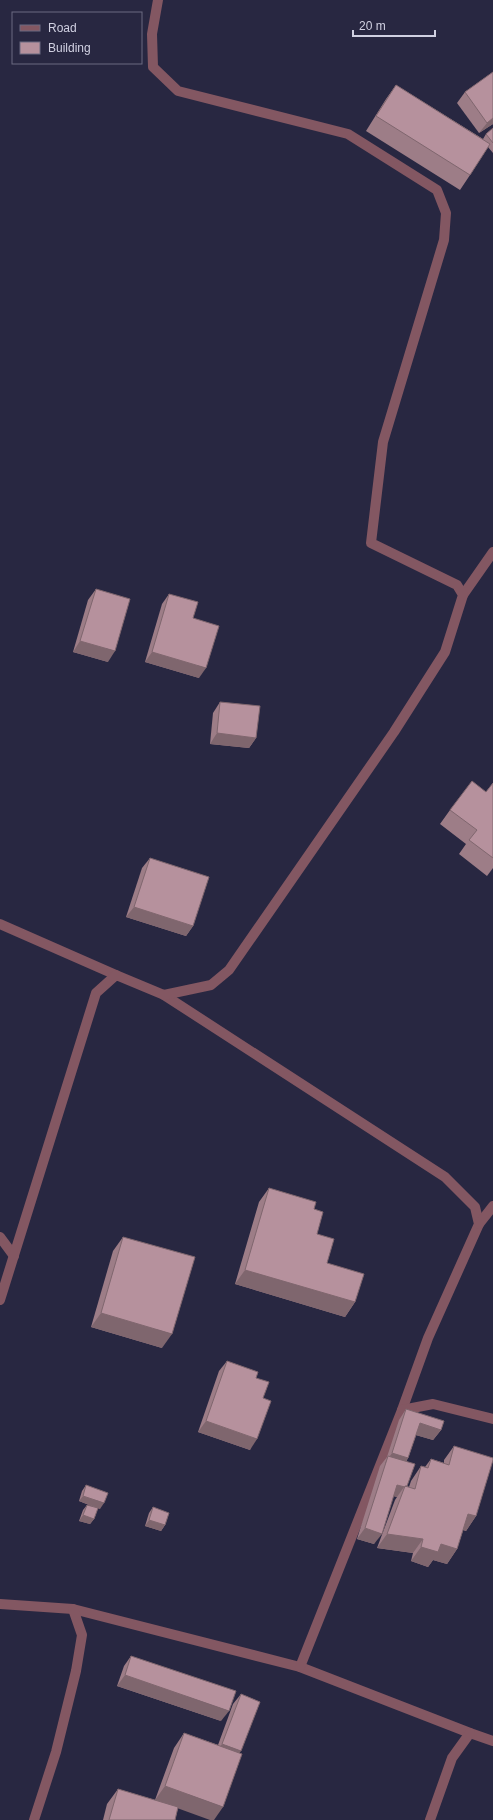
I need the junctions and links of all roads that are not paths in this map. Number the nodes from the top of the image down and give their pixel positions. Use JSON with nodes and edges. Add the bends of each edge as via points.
{"nodes":[{"id":1,"x":158,"y":0,"type":"edge"},
{"id":2,"x":493,"y":552,"type":"edge"},
{"id":3,"x":463,"y":595,"type":"junction"},
{"id":4,"x":0,"y":924,"type":"edge"},
{"id":5,"x":116,"y":975,"type":"junction"},
{"id":6,"x":164,"y":996,"type":"junction"},
{"id":7,"x":493,"y":1206,"type":"edge"},
{"id":8,"x":479,"y":1224,"type":"junction"},
{"id":9,"x":0,"y":1236,"type":"edge"},
{"id":10,"x":14,"y":1256,"type":"junction"},
{"id":11,"x":0,"y":1300,"type":"edge"},
{"id":12,"x":402,"y":1410,"type":"junction"},
{"id":13,"x":493,"y":1419,"type":"edge"},
{"id":14,"x":0,"y":1604,"type":"edge"},
{"id":15,"x":73,"y":1609,"type":"junction"},
{"id":16,"x":300,"y":1667,"type":"junction"},
{"id":17,"x":470,"y":1733,"type":"junction"},
{"id":18,"x":493,"y":1741,"type":"edge"},
{"id":19,"x":34,"y":1820,"type":"edge"},
{"id":20,"x":430,"y":1820,"type":"edge"}],
"edges":[{"from":1,"to":3,"type":"street","via":[[152,34],[153,67],[178,91],[348,134],[437,190],[446,213],[444,240],[383,442],[371,544],[457,585]]},
{"from":2,"to":3,"type":"street"},
{"from":3,"to":6,"type":"street","via":[[445,652],[394,732],[229,970],[211,985]]},
{"from":4,"to":5,"type":"street"},
{"from":5,"to":6,"type":"street"},
{"from":5,"to":10,"type":"street","via":[[96,993]]},
{"from":6,"to":8,"type":"street","via":[[445,1177],[475,1207]]},
{"from":7,"to":8,"type":"street"},
{"from":8,"to":12,"type":"street","via":[[428,1338]]},
{"from":9,"to":10,"type":"street"},
{"from":10,"to":11,"type":"street"},
{"from":12,"to":13,"type":"street","via":[[433,1404]]},
{"from":12,"to":16,"type":"street"},
{"from":14,"to":15,"type":"street"},
{"from":15,"to":16,"type":"street"},
{"from":15,"to":19,"type":"street","via":[[82,1635],[76,1671],[56,1752]]},
{"from":16,"to":17,"type":"street"},
{"from":17,"to":18,"type":"street"},
{"from":17,"to":20,"type":"street","via":[[452,1758]]}]}
